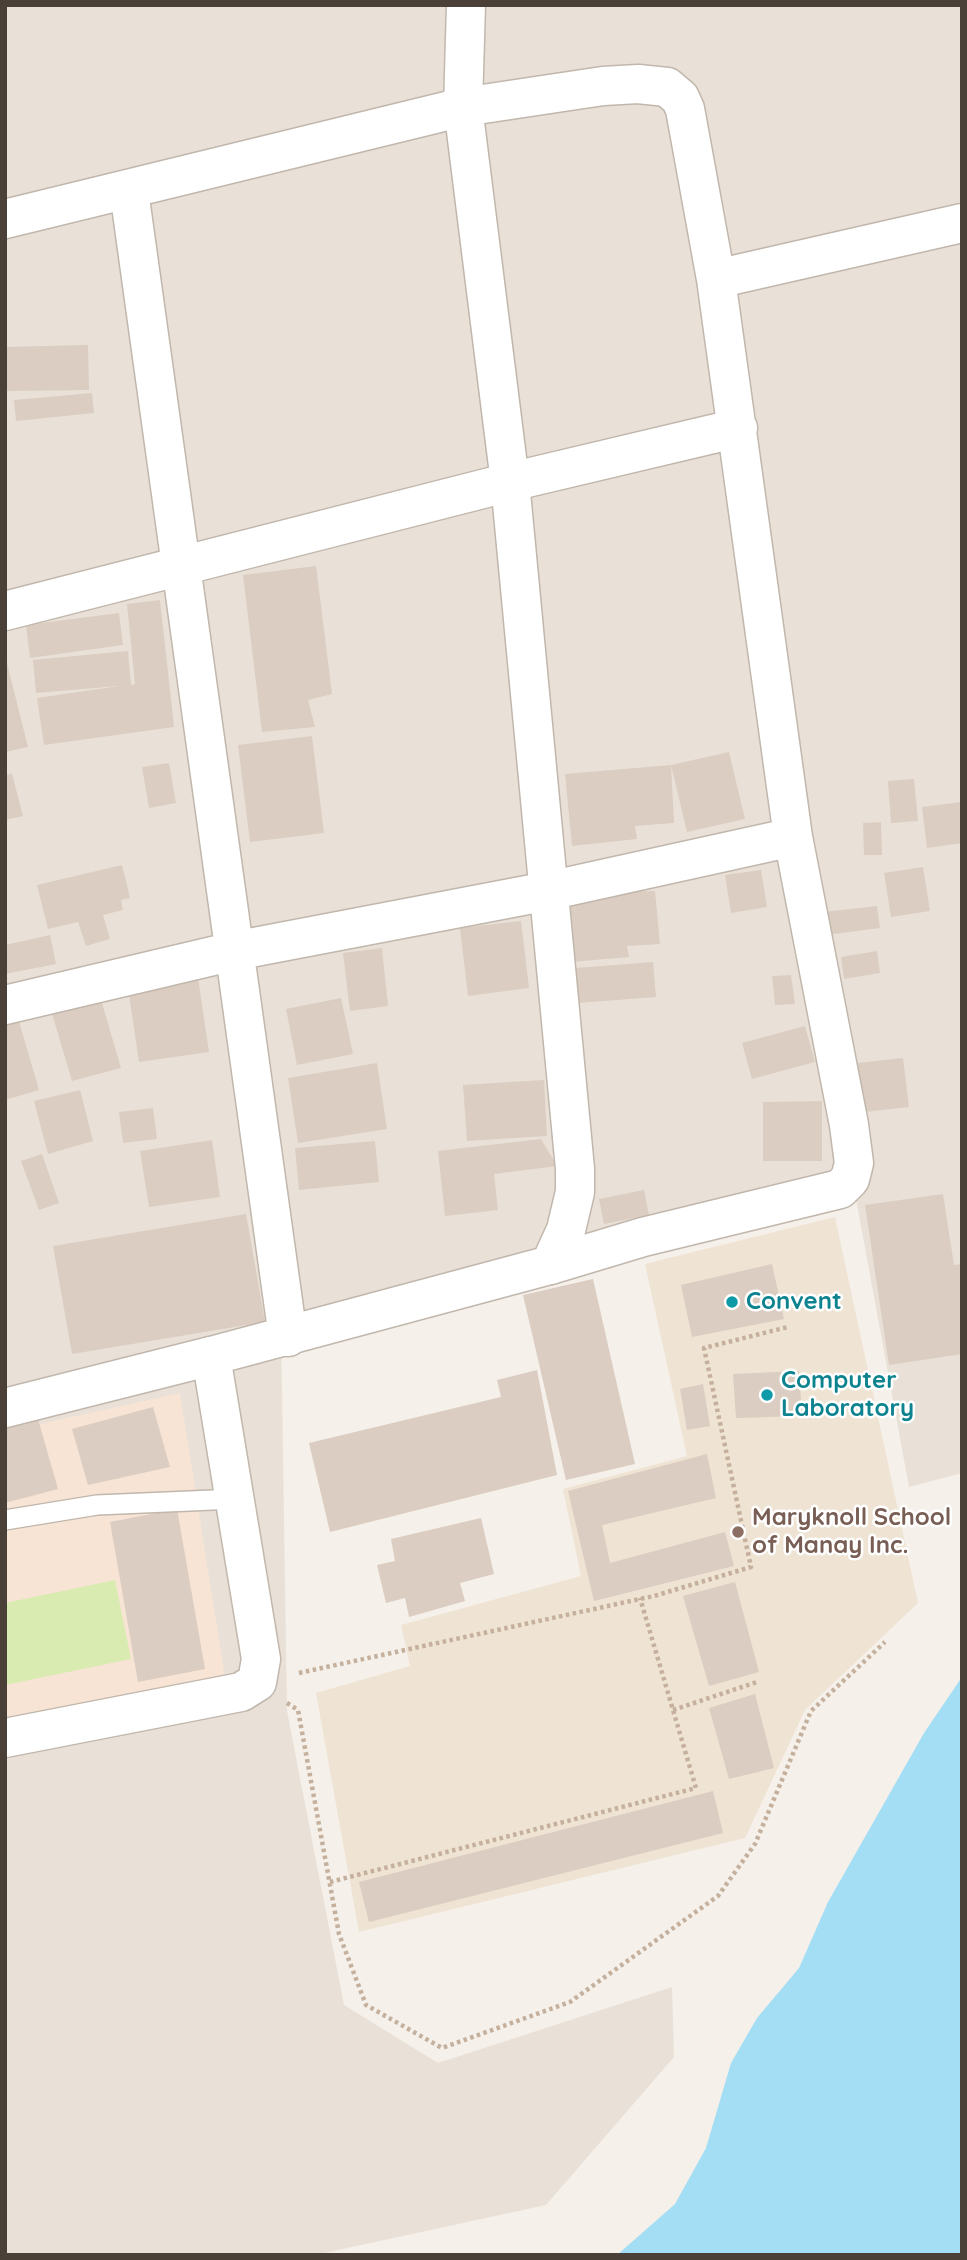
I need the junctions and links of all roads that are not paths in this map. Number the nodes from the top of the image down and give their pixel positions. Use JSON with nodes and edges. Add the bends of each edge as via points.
{"nodes":[{"id":1,"x":466,"y":5,"type":"edge"},
{"id":2,"x":463,"y":107,"type":"junction"},
{"id":3,"x":129,"y":191,"type":"junction"},
{"id":4,"x":5,"y":219,"type":"edge"},
{"id":5,"x":962,"y":223,"type":"edge"},
{"id":6,"x":716,"y":279,"type":"junction"},
{"id":7,"x":738,"y":428,"type":"junction"},
{"id":8,"x":510,"y":482,"type":"junction"},
{"id":9,"x":181,"y":567,"type":"junction"},
{"id":10,"x":5,"y":611,"type":"edge"},
{"id":11,"x":793,"y":837,"type":"junction"},
{"id":12,"x":548,"y":891,"type":"junction"},
{"id":13,"x":234,"y":951,"type":"junction"},
{"id":14,"x":5,"y":1005,"type":"edge"},
{"id":15,"x":550,"y":1265,"type":"junction"},
{"id":16,"x":288,"y":1337,"type":"junction"},
{"id":17,"x":211,"y":1356,"type":"junction"},
{"id":18,"x":5,"y":1408,"type":"edge"},
{"id":19,"x":236,"y":1499,"type":"junction"},
{"id":20,"x":5,"y":1520,"type":"edge"},
{"id":21,"x":5,"y":1738,"type":"edge"}],
"edges":[{"from":1,"to":2,"type":"street"},
{"from":2,"to":3,"type":"street"},
{"from":2,"to":6,"type":"street","via":[[603,86],[658,85],[673,91],[685,109]]},
{"from":2,"to":8,"type":"street"},
{"from":3,"to":4,"type":"street"},
{"from":3,"to":9,"type":"street"},
{"from":5,"to":6,"type":"street"},
{"from":6,"to":7,"type":"street"},
{"from":7,"to":8,"type":"street"},
{"from":7,"to":11,"type":"street"},
{"from":8,"to":9,"type":"street"},
{"from":8,"to":12,"type":"street"},
{"from":9,"to":10,"type":"street"},
{"from":9,"to":13,"type":"street"},
{"from":11,"to":12,"type":"street"},
{"from":11,"to":15,"type":"street","via":[[854,1154],[850,1179],[840,1189],[643,1237]]},
{"from":12,"to":13,"type":"street"},
{"from":12,"to":15,"type":"street","via":[[575,1182],[566,1230]]},
{"from":13,"to":14,"type":"street"},
{"from":13,"to":16,"type":"street"},
{"from":15,"to":16,"type":"street"},
{"from":16,"to":17,"type":"street"},
{"from":17,"to":18,"type":"street"},
{"from":17,"to":19,"type":"street"},
{"from":19,"to":20,"type":"lane","via":[[97,1505]]},
{"from":19,"to":21,"type":"street","via":[[261,1659],[257,1682],[241,1692]]}]}
